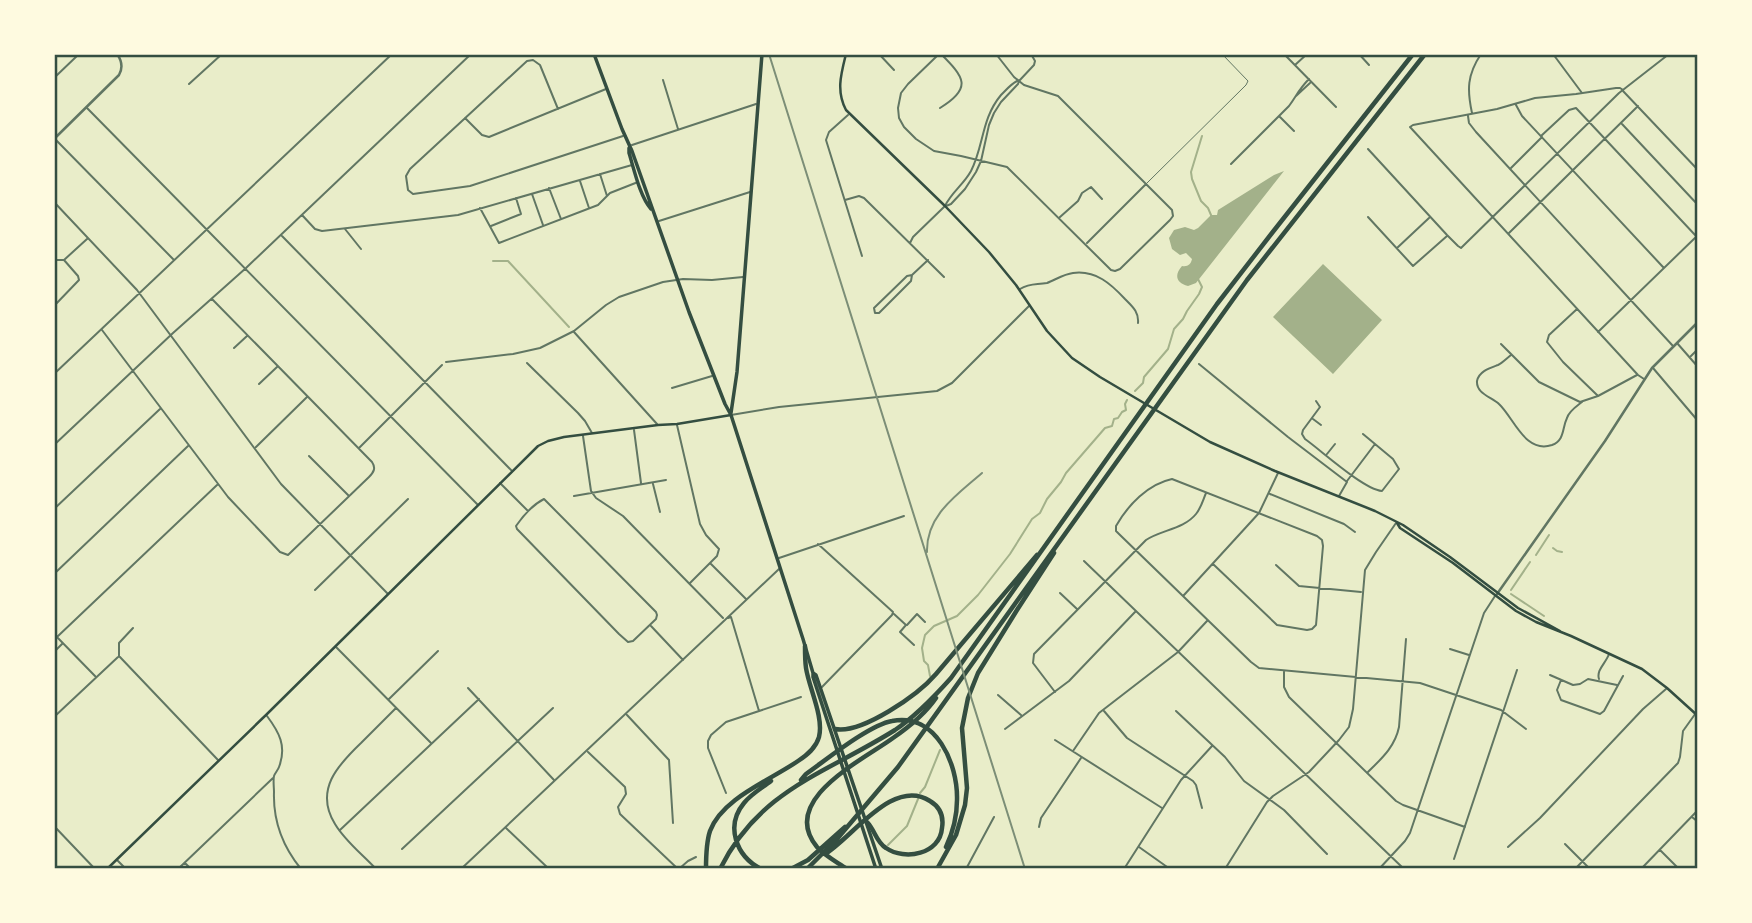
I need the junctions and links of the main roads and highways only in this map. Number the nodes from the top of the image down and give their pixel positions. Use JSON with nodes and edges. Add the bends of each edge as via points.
{"nodes":[{"id":1,"x":594,"y":54,"type":"edge"},
{"id":2,"x":762,"y":54,"type":"edge"},
{"id":3,"x":846,"y":54,"type":"edge"},
{"id":4,"x":1413,"y":54,"type":"edge"},
{"id":5,"x":1425,"y":54,"type":"edge"},
{"id":6,"x":629,"y":146,"type":"junction"},
{"id":7,"x":652,"y":210,"type":"junction"},
{"id":8,"x":731,"y":415,"type":"junction"},
{"id":9,"x":1061,"y":540,"type":"junction"},
{"id":10,"x":1047,"y":544,"type":"junction"},
{"id":11,"x":805,"y":646,"type":"junction"},
{"id":12,"x":813,"y":673,"type":"junction"},
{"id":13,"x":920,"y":713,"type":"junction"},
{"id":14,"x":1697,"y":713,"type":"edge"},
{"id":15,"x":835,"y":729,"type":"junction"},
{"id":16,"x":782,"y":772,"type":"junction"},
{"id":17,"x":798,"y":784,"type":"junction"},
{"id":18,"x":867,"y":822,"type":"junction"},
{"id":19,"x":831,"y":845,"type":"junction"},
{"id":20,"x":810,"y":862,"type":"junction"},
{"id":21,"x":107,"y":869,"type":"edge"},
{"id":22,"x":706,"y":869,"type":"edge"},
{"id":23,"x":720,"y":869,"type":"edge"},
{"id":24,"x":761,"y":869,"type":"edge"},
{"id":25,"x":791,"y":869,"type":"edge"},
{"id":26,"x":807,"y":869,"type":"edge"},
{"id":27,"x":847,"y":869,"type":"edge"},
{"id":28,"x":876,"y":869,"type":"edge"},
{"id":29,"x":882,"y":869,"type":"edge"},
{"id":30,"x":935,"y":869,"type":"edge"}],
"edges":[{"from":1,"to":6,"type":"main road"},
{"from":2,"to":8,"type":"main road"},
{"from":3,"to":14,"type":"main road","via":[[839,89],[849,114],[989,252],[1046,331],[1072,358],[1210,442],[1397,522],[1496,595],[1642,669]]},
{"from":4,"to":10,"type":"highway","via":[[1224,295]]},
{"from":5,"to":9,"type":"highway","via":[[1247,280]]},
{"from":6,"to":7,"type":"main road"},
{"from":6,"to":7,"type":"main road"},
{"from":7,"to":8,"type":"main road"},
{"from":8,"to":11,"type":"main road"},
{"from":8,"to":21,"type":"main road","via":[[541,444]]},
{"from":9,"to":19,"type":"highway","via":[[898,768]]},
{"from":9,"to":30,"type":"highway","via":[[978,673],[968,698],[962,728],[967,798],[959,826]]},
{"from":10,"to":13,"type":"highway","via":[[969,655]]},
{"from":10,"to":15,"type":"highway","via":[[922,689],[852,727]]},
{"from":11,"to":12,"type":"main road"},
{"from":11,"to":16,"type":"highway","via":[[820,734],[811,751]]},
{"from":12,"to":15,"type":"main road"},
{"from":12,"to":28,"type":"main road"},
{"from":13,"to":17,"type":"highway"},
{"from":13,"to":27,"type":"highway","via":[[904,730],[838,775],[813,800],[808,822],[812,839]]},
{"from":15,"to":18,"type":"main road"},
{"from":16,"to":22,"type":"highway","via":[[731,803],[719,816],[707,842]]},
{"from":16,"to":24,"type":"highway","via":[[743,803],[735,821],[740,850]]},
{"from":17,"to":23,"type":"highway","via":[[745,829]]},
{"from":17,"to":30,"type":"highway","via":[[878,725],[896,720],[924,726],[948,756],[957,804],[950,838]]},
{"from":18,"to":19,"type":"highway","via":[[886,848],[908,855],[928,850],[942,832],[936,805],[924,797],[901,797]]},
{"from":18,"to":29,"type":"main road"},
{"from":19,"to":20,"type":"highway"},
{"from":19,"to":20,"type":"highway"},
{"from":20,"to":25,"type":"highway"},
{"from":20,"to":26,"type":"highway"}]}
